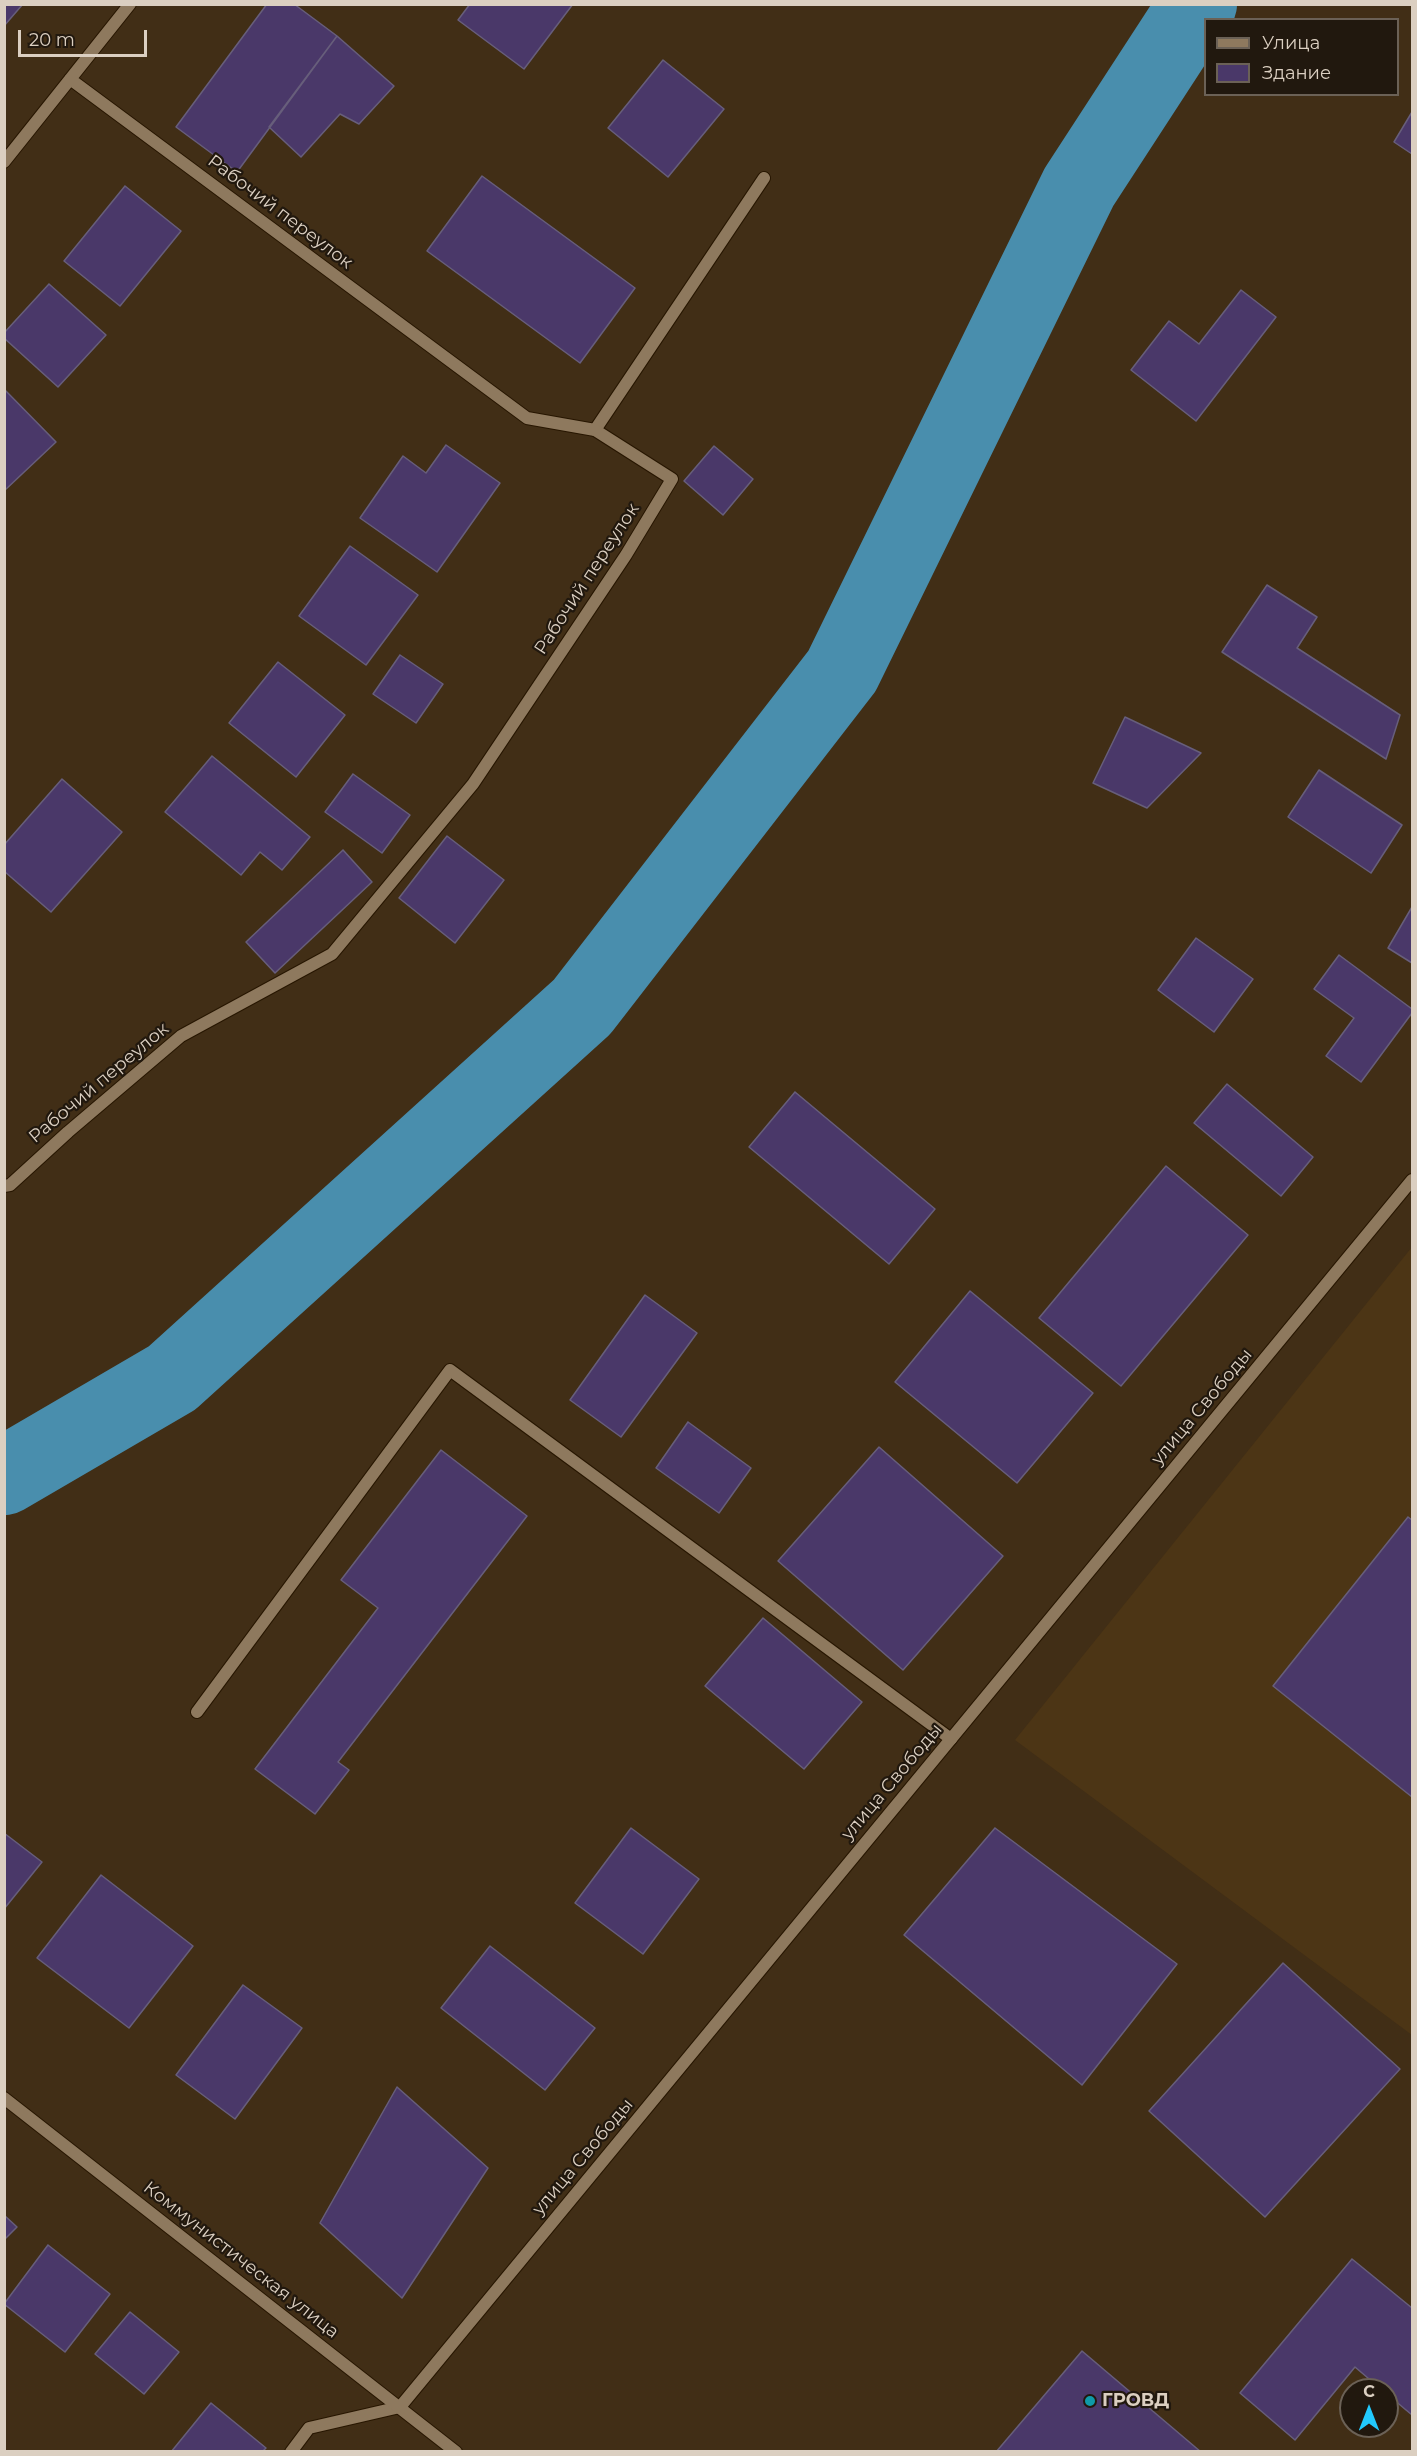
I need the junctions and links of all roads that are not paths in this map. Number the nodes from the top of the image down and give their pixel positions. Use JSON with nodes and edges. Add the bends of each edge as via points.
{"nodes":[{"id":1,"x":130,"y":4,"type":"edge"},
{"id":2,"x":70,"y":79,"type":"junction"},
{"id":3,"x":4,"y":162,"type":"edge"},
{"id":4,"x":764,"y":178,"type":"dead end"},
{"id":5,"x":595,"y":429,"type":"junction"},
{"id":6,"x":1413,"y":1180,"type":"edge"},
{"id":7,"x":4,"y":1186,"type":"edge"},
{"id":8,"x":197,"y":1712,"type":"dead end"},
{"id":9,"x":951,"y":1739,"type":"junction"},
{"id":10,"x":4,"y":2098,"type":"edge"},
{"id":11,"x":400,"y":2407,"type":"junction"},
{"id":12,"x":291,"y":2451,"type":"edge"},
{"id":13,"x":456,"y":2451,"type":"edge"}],
"edges":[{"from":1,"to":2,"type":"street"},
{"from":2,"to":3,"type":"street"},
{"from":2,"to":5,"type":"street","name":"Рабочий переулок","via":[[527,418]]},
{"from":4,"to":5,"type":"street"},
{"from":5,"to":7,"type":"street","name":"Рабочий переулок","via":[[672,479],[626,555],[473,784],[332,954],[181,1036],[10,1185]]},
{"from":6,"to":9,"type":"street","name":"улица Свободы"},
{"from":8,"to":9,"type":"street","via":[[450,1370]]},
{"from":9,"to":11,"type":"street","name":"улица Свободы"},
{"from":10,"to":11,"type":"street","name":"Коммунистическая улица"},
{"from":11,"to":12,"type":"street","via":[[309,2428]]},
{"from":11,"to":13,"type":"street","name":"Коммунистическая улица"}]}
